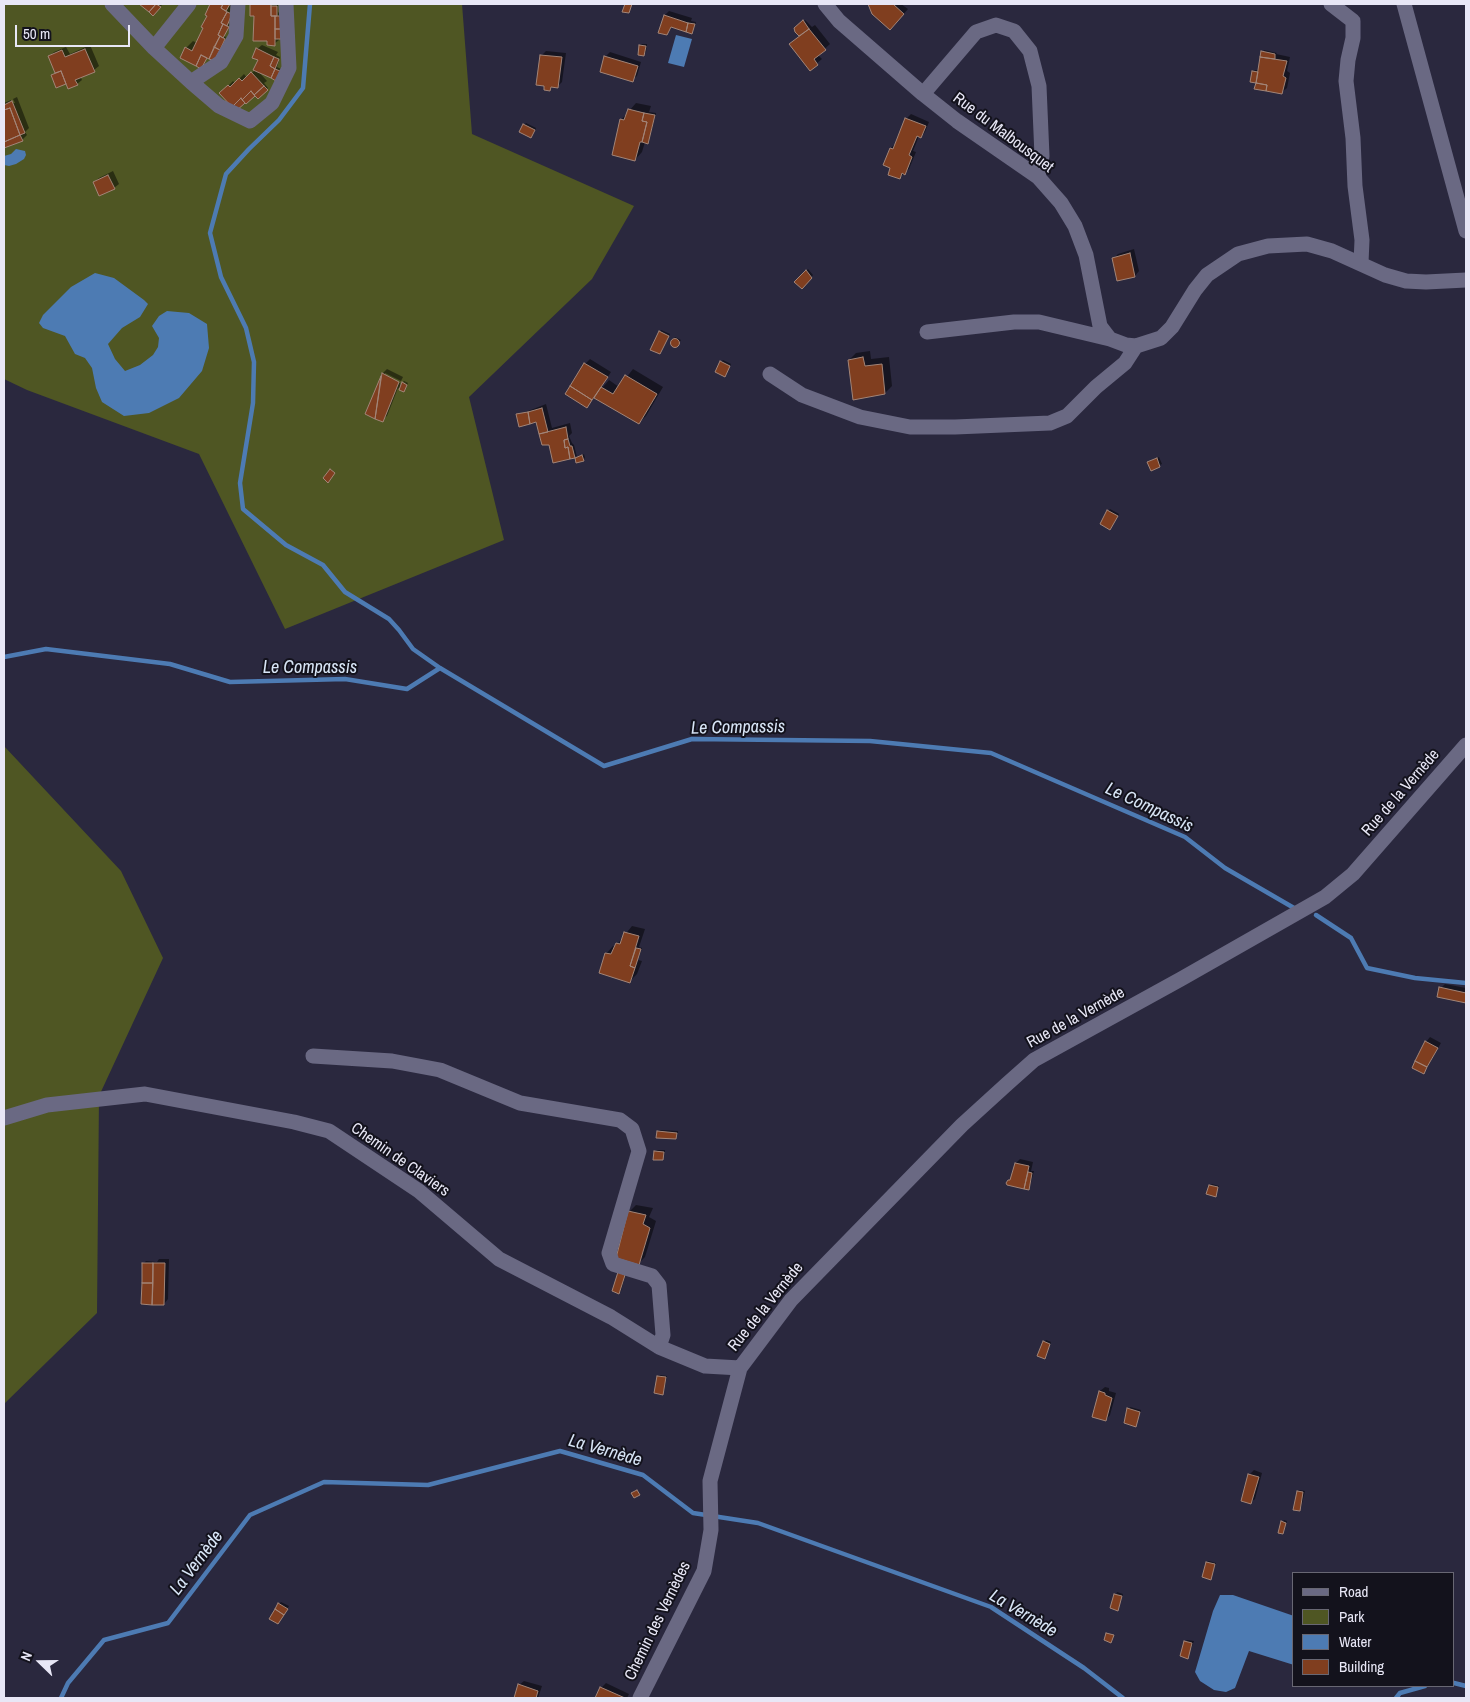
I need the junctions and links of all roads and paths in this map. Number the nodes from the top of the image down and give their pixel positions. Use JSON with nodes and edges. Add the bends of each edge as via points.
{"nodes":[{"id":1,"x":112,"y":4,"type":"edge"},
{"id":2,"x":189,"y":4,"type":"edge"},
{"id":3,"x":238,"y":4,"type":"edge"},
{"id":4,"x":286,"y":4,"type":"edge"},
{"id":5,"x":825,"y":4,"type":"edge"},
{"id":6,"x":1331,"y":4,"type":"edge"},
{"id":7,"x":1404,"y":4,"type":"edge"},
{"id":8,"x":154,"y":48,"type":"junction"},
{"id":9,"x":191,"y":82,"type":"junction"},
{"id":10,"x":923,"y":94,"type":"junction"},
{"id":11,"x":1038,"y":177,"type":"junction"},
{"id":12,"x":1466,"y":231,"type":"edge"},
{"id":13,"x":1361,"y":263,"type":"junction"},
{"id":14,"x":1466,"y":280,"type":"edge"},
{"id":15,"x":927,"y":332,"type":"dead end"},
{"id":16,"x":1110,"y":338,"type":"junction"},
{"id":17,"x":1136,"y":346,"type":"junction"},
{"id":18,"x":770,"y":374,"type":"dead end"},
{"id":19,"x":1466,"y":745,"type":"edge"},
{"id":20,"x":313,"y":1056,"type":"dead end"},
{"id":21,"x":4,"y":1118,"type":"edge"},
{"id":22,"x":659,"y":1347,"type":"junction"},
{"id":23,"x":740,"y":1368,"type":"junction"},
{"id":24,"x":640,"y":1698,"type":"edge"}],
"edges":[{"from":1,"to":8,"type":"street"},
{"from":2,"to":8,"type":"street"},
{"from":3,"to":9,"type":"street","via":[[236,36],[221,62]]},
{"from":4,"to":9,"type":"street","via":[[288,68],[272,103],[250,121],[218,106]]},
{"from":5,"to":10,"type":"street","name":"Rue du Malbousquet"},
{"from":6,"to":13,"type":"street","via":[[1353,21],[1346,81],[1362,240]]},
{"from":7,"to":12,"type":"street"},
{"from":8,"to":9,"type":"street"},
{"from":10,"to":11,"type":"street","name":"Rue du Malbousquet"},
{"from":10,"to":11,"type":"street","via":[[976,32],[996,25],[1014,31],[1030,51],[1039,86],[1042,156]]},
{"from":11,"to":16,"type":"street","name":"Rue du Malbousquet","via":[[1061,203],[1075,226],[1086,255],[1100,326]]},
{"from":13,"to":14,"type":"street","via":[[1406,281]]},
{"from":13,"to":17,"type":"street","via":[[1307,244],[1268,246],[1238,254],[1208,275],[1161,338]]},
{"from":15,"to":16,"type":"street","via":[[1039,322]]},
{"from":16,"to":17,"type":"street"},
{"from":17,"to":18,"type":"street","via":[[1125,364],[1067,416],[1050,423],[910,427],[860,416],[802,394]]},
{"from":19,"to":23,"type":"street","name":"Rue de la Vernède","via":[[1353,874],[1325,897],[1034,1060],[962,1125],[810,1278]]},
{"from":20,"to":22,"type":"street","via":[[392,1061],[440,1070],[520,1103],[620,1120],[632,1129],[638,1151],[610,1253],[613,1264],[652,1276],[659,1285],[663,1335]]},
{"from":21,"to":22,"type":"street","name":"Chemin de Claviers","via":[[47,1104],[145,1094],[294,1122],[329,1132],[419,1190],[499,1259],[611,1317]]},
{"from":22,"to":23,"type":"street","name":"Chemin de Claviers","via":[[705,1366]]},
{"from":23,"to":24,"type":"street","name":"Chemin des Vernèdes","via":[[710,1481],[711,1530],[704,1571]]}]}
